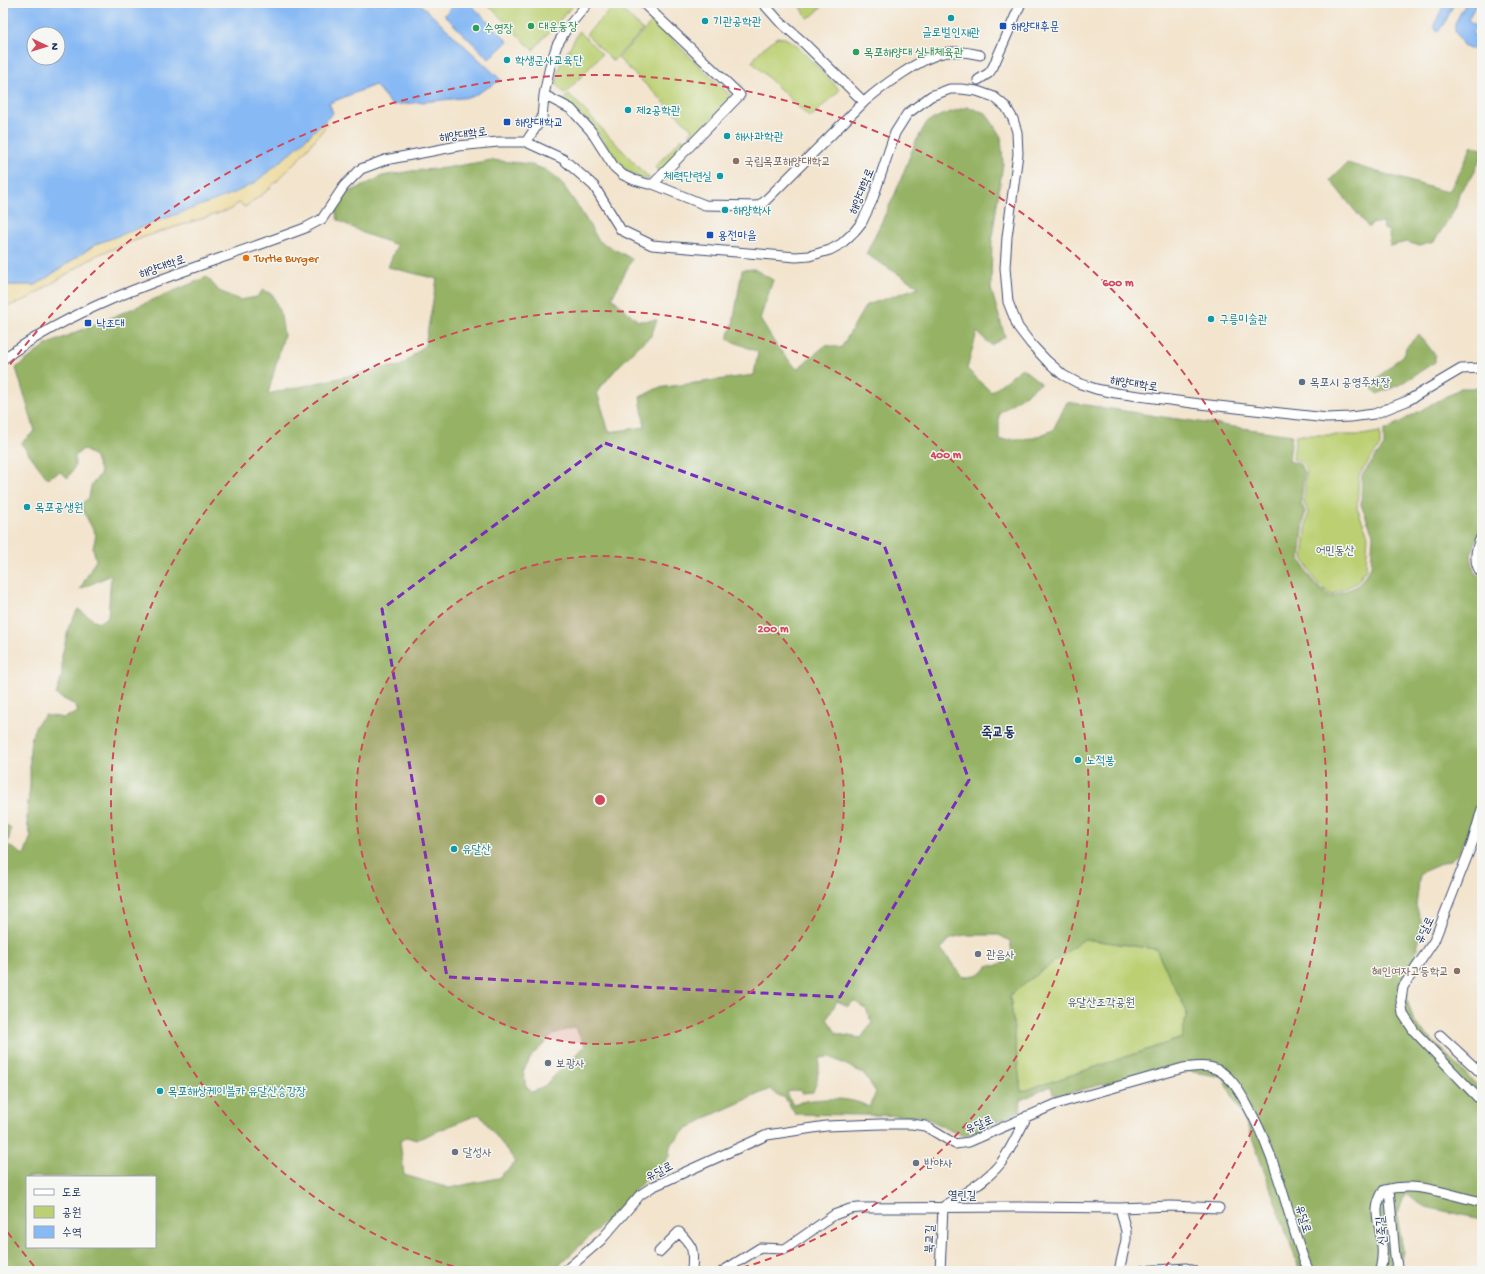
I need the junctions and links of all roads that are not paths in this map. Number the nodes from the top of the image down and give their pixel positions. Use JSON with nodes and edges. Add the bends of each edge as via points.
{"nodes":[{"id":1,"x":588,"y":3,"type":"edge"},
{"id":2,"x":643,"y":3,"type":"edge"},
{"id":3,"x":763,"y":3,"type":"edge"},
{"id":4,"x":1021,"y":3,"type":"edge"},
{"id":5,"x":980,"y":55,"type":"dead end"},
{"id":6,"x":978,"y":80,"type":"dead end"},
{"id":7,"x":544,"y":95,"type":"junction"},
{"id":8,"x":864,"y":102,"type":"junction"},
{"id":9,"x":526,"y":142,"type":"junction"},
{"id":10,"x":653,"y":184,"type":"junction"},
{"id":11,"x":3,"y":359,"type":"edge"},
{"id":12,"x":1482,"y":368,"type":"edge"},
{"id":13,"x":1482,"y":535,"type":"edge"},
{"id":14,"x":1482,"y":574,"type":"edge"},
{"id":15,"x":1482,"y":809,"type":"edge"},
{"id":16,"x":1440,"y":1035,"type":"dead end"},
{"id":17,"x":1482,"y":1074,"type":"edge"},
{"id":18,"x":1482,"y":1102,"type":"edge"},
{"id":19,"x":1027,"y":1116,"type":"junction"},
{"id":20,"x":1389,"y":1189,"type":"junction"},
{"id":21,"x":1482,"y":1202,"type":"edge"},
{"id":22,"x":943,"y":1207,"type":"junction"},
{"id":23,"x":1120,"y":1208,"type":"junction"},
{"id":24,"x":1219,"y":1208,"type":"dead end"},
{"id":25,"x":659,"y":1252,"type":"dead end"},
{"id":26,"x":565,"y":1271,"type":"edge"},
{"id":27,"x":692,"y":1271,"type":"edge"},
{"id":28,"x":723,"y":1271,"type":"edge"},
{"id":29,"x":940,"y":1271,"type":"edge"},
{"id":30,"x":1119,"y":1271,"type":"edge"},
{"id":31,"x":1141,"y":1271,"type":"edge"},
{"id":32,"x":1194,"y":1271,"type":"edge"},
{"id":33,"x":1309,"y":1271,"type":"edge"},
{"id":34,"x":1380,"y":1271,"type":"edge"},
{"id":35,"x":1398,"y":1271,"type":"edge"}],
"edges":[{"from":1,"to":7,"type":"street","via":[[567,28],[557,45]]},
{"from":2,"to":10,"type":"street","via":[[740,96]]},
{"from":3,"to":8,"type":"street"},
{"from":4,"to":6,"type":"street","via":[[989,73]]},
{"from":5,"to":8,"type":"street","via":[[954,51],[929,57]]},
{"from":7,"to":9,"type":"street","via":[[542,118]]},
{"from":7,"to":10,"type":"street","via":[[571,109],[591,131],[614,167],[623,175]]},
{"from":8,"to":10,"type":"street","via":[[764,202],[757,206],[705,205]]},
{"from":9,"to":11,"type":"street","name":"해양대학로","via":[[458,146],[385,160],[362,169],[344,186],[322,219],[305,228],[132,290],[46,331]]},
{"from":9,"to":12,"type":"street","name":"해양대학로","via":[[564,159],[594,186],[622,230],[652,245],[809,256],[841,244],[862,222],[896,133],[907,114],[939,92],[961,89],[977,91],[994,97],[1006,107],[1017,132],[1018,154],[1007,238],[1008,302],[1018,327],[1046,361],[1062,375],[1078,383],[1116,393],[1327,418],[1374,414],[1407,401],[1460,368]]},
{"from":13,"to":14,"type":"street","via":[[1475,556]]},
{"from":15,"to":18,"type":"street","name":"유달로","via":[[1472,844],[1434,941],[1403,987],[1401,1000],[1403,1014],[1414,1031]]},
{"from":16,"to":17,"type":"street"},
{"from":19,"to":22,"type":"street","via":[[1005,1158],[995,1169]]},
{"from":19,"to":26,"type":"street","name":"유달로","via":[[969,1142],[955,1144],[925,1126],[912,1124],[826,1126],[767,1135],[652,1187],[640,1195],[601,1240]]},
{"from":19,"to":33,"type":"street","name":"유달로","via":[[1056,1104],[1183,1068],[1214,1068],[1236,1085],[1255,1118],[1273,1161]]},
{"from":20,"to":21,"type":"street","via":[[1418,1187]]},
{"from":20,"to":34,"type":"street","via":[[1384,1190],[1377,1200],[1376,1212],[1382,1244]]},
{"from":20,"to":35,"type":"street","name":"신죽길"},
{"from":22,"to":23,"type":"street","name":"열린길"},
{"from":22,"to":28,"type":"street","name":"열린길","via":[[850,1209],[834,1215],[785,1249],[760,1248]]},
{"from":22,"to":29,"type":"street","name":"북교길"},
{"from":23,"to":24,"type":"street","name":"열린길"},
{"from":23,"to":30,"type":"street","via":[[1126,1240]]},
{"from":25,"to":27,"type":"street","via":[[679,1232],[693,1251]]},
{"from":31,"to":32,"type":"street","via":[[1186,1268]]}]}
